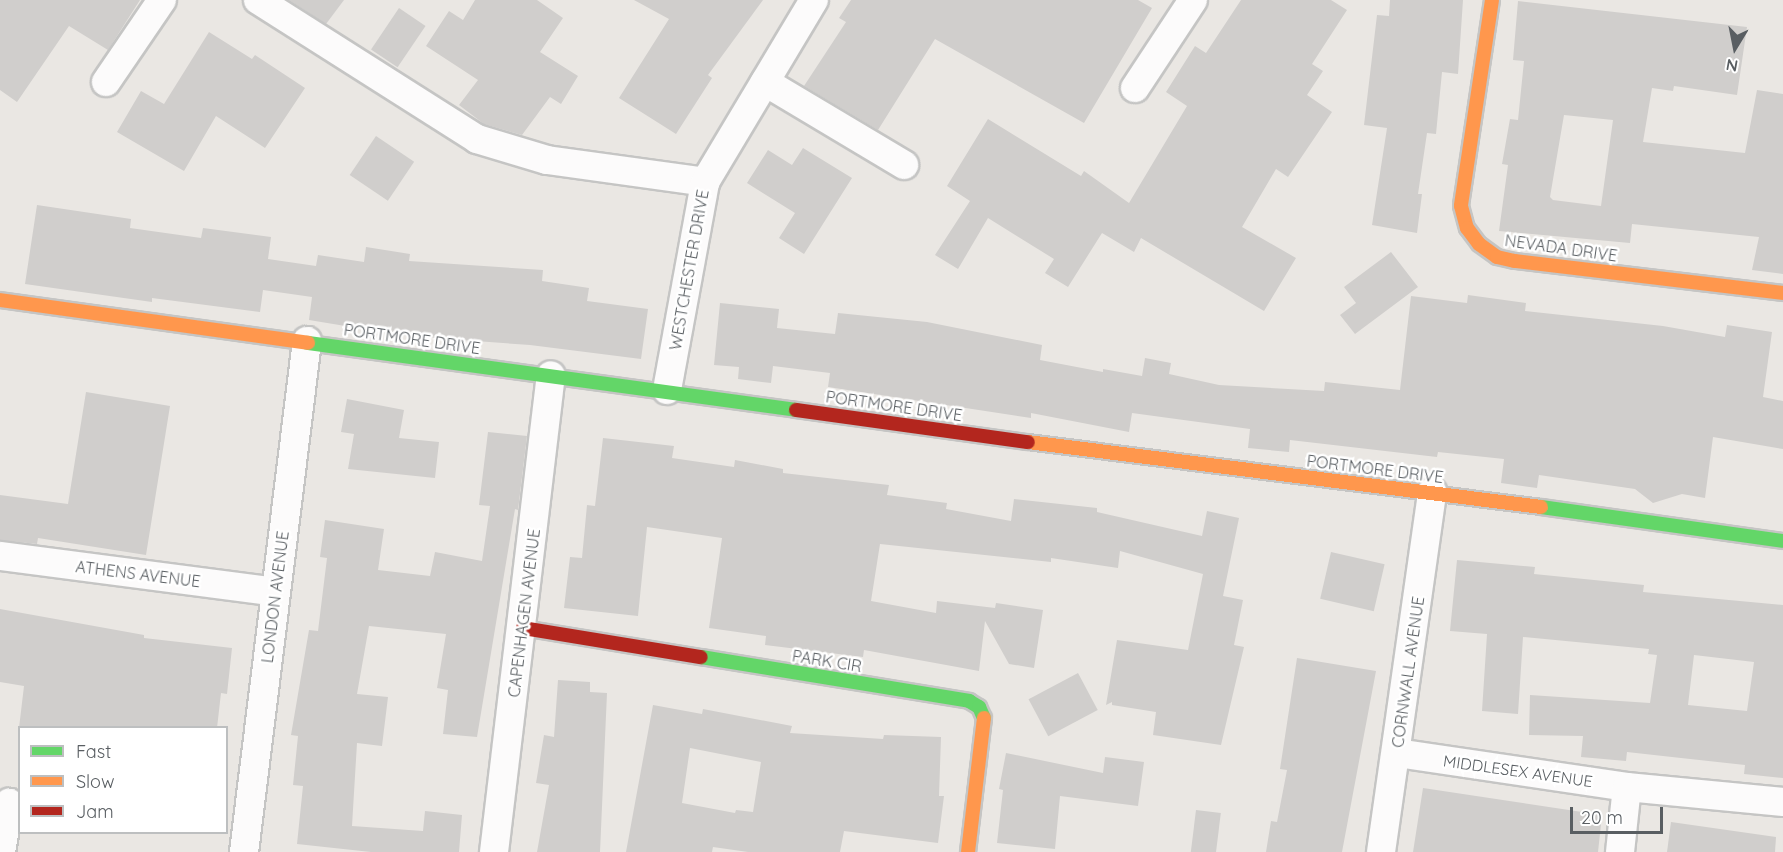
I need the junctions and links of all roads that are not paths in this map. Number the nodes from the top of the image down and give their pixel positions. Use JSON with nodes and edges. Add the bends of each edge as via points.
{"nodes":[{"id":1,"x":162,"y":0,"type":"edge"},
{"id":2,"x":258,"y":0,"type":"edge"},
{"id":3,"x":814,"y":0,"type":"edge"},
{"id":4,"x":1193,"y":0,"type":"edge"},
{"id":5,"x":1492,"y":0,"type":"edge"},
{"id":6,"x":106,"y":82,"type":"dead end"},
{"id":7,"x":765,"y":82,"type":"junction"},
{"id":8,"x":1135,"y":88,"type":"dead end"},
{"id":9,"x":904,"y":165,"type":"dead end"},
{"id":10,"x":705,"y":182,"type":"junction"},
{"id":11,"x":1783,"y":293,"type":"edge"},
{"id":12,"x":0,"y":300,"type":"edge"},
{"id":13,"x":307,"y":341,"type":"junction"},
{"id":14,"x":551,"y":375,"type":"junction"},
{"id":15,"x":667,"y":390,"type":"junction"},
{"id":16,"x":1432,"y":492,"type":"junction"},
{"id":17,"x":1783,"y":541,"type":"edge"},
{"id":18,"x":0,"y":556,"type":"edge"},
{"id":19,"x":276,"y":592,"type":"junction"},
{"id":20,"x":523,"y":628,"type":"junction"},
{"id":21,"x":1397,"y":753,"type":"junction"},
{"id":22,"x":1628,"y":787,"type":"junction"},
{"id":23,"x":1783,"y":802,"type":"edge"},
{"id":24,"x":9,"y":803,"type":"edge"},
{"id":25,"x":239,"y":836,"type":"edge"},
{"id":26,"x":2,"y":852,"type":"edge"},
{"id":27,"x":494,"y":852,"type":"edge"},
{"id":28,"x":968,"y":852,"type":"edge"},
{"id":29,"x":1381,"y":852,"type":"edge"},
{"id":30,"x":1620,"y":852,"type":"edge"}],
"edges":[{"from":1,"to":6,"type":"street"},
{"from":2,"to":10,"type":"street","via":[[477,139],[547,160]]},
{"from":3,"to":7,"type":"street","name":"WESTCHESTER DRIVE"},
{"from":4,"to":8,"type":"street"},
{"from":5,"to":11,"type":"street","name":"NEVADA DRIVE","via":[[1461,206],[1467,228],[1479,244],[1497,257],[1515,261]]},
{"from":7,"to":9,"type":"street"},
{"from":7,"to":10,"type":"street","name":"WESTCHESTER DRIVE"},
{"from":10,"to":15,"type":"street","name":"WESTCHESTER DRIVE"},
{"from":12,"to":13,"type":"street","name":"PORTMORE DRIVE"},
{"from":13,"to":14,"type":"street","name":"PORTMORE DRIVE"},
{"from":13,"to":19,"type":"street","name":"LONDON AVENUE"},
{"from":14,"to":15,"type":"street","name":"PORTMORE DRIVE"},
{"from":14,"to":20,"type":"street","name":"CAPENHAGEN AVENUE"},
{"from":15,"to":16,"type":"street","name":"PORTMORE DRIVE","via":[[1215,468]]},
{"from":16,"to":17,"type":"street","name":"PORTMORE DRIVE"},
{"from":16,"to":21,"type":"street","name":"CORNWALL AVENUE"},
{"from":18,"to":19,"type":"street","name":"ATHENS AVENUE"},
{"from":19,"to":25,"type":"street","name":"LONDON AVENUE"},
{"from":20,"to":27,"type":"street","name":"CAPENHAGEN AVENUE"},
{"from":20,"to":28,"type":"street","name":"PARK CIR","via":[[969,701],[979,707],[984,719]]},
{"from":21,"to":22,"type":"street","name":"MIDDLESEX AVENUE"},
{"from":21,"to":29,"type":"street","name":"CORNWALL AVENUE"},
{"from":22,"to":23,"type":"street","name":"MIDDLESEX AVENUE"},
{"from":22,"to":30,"type":"street"},
{"from":24,"to":26,"type":"street"}]}
